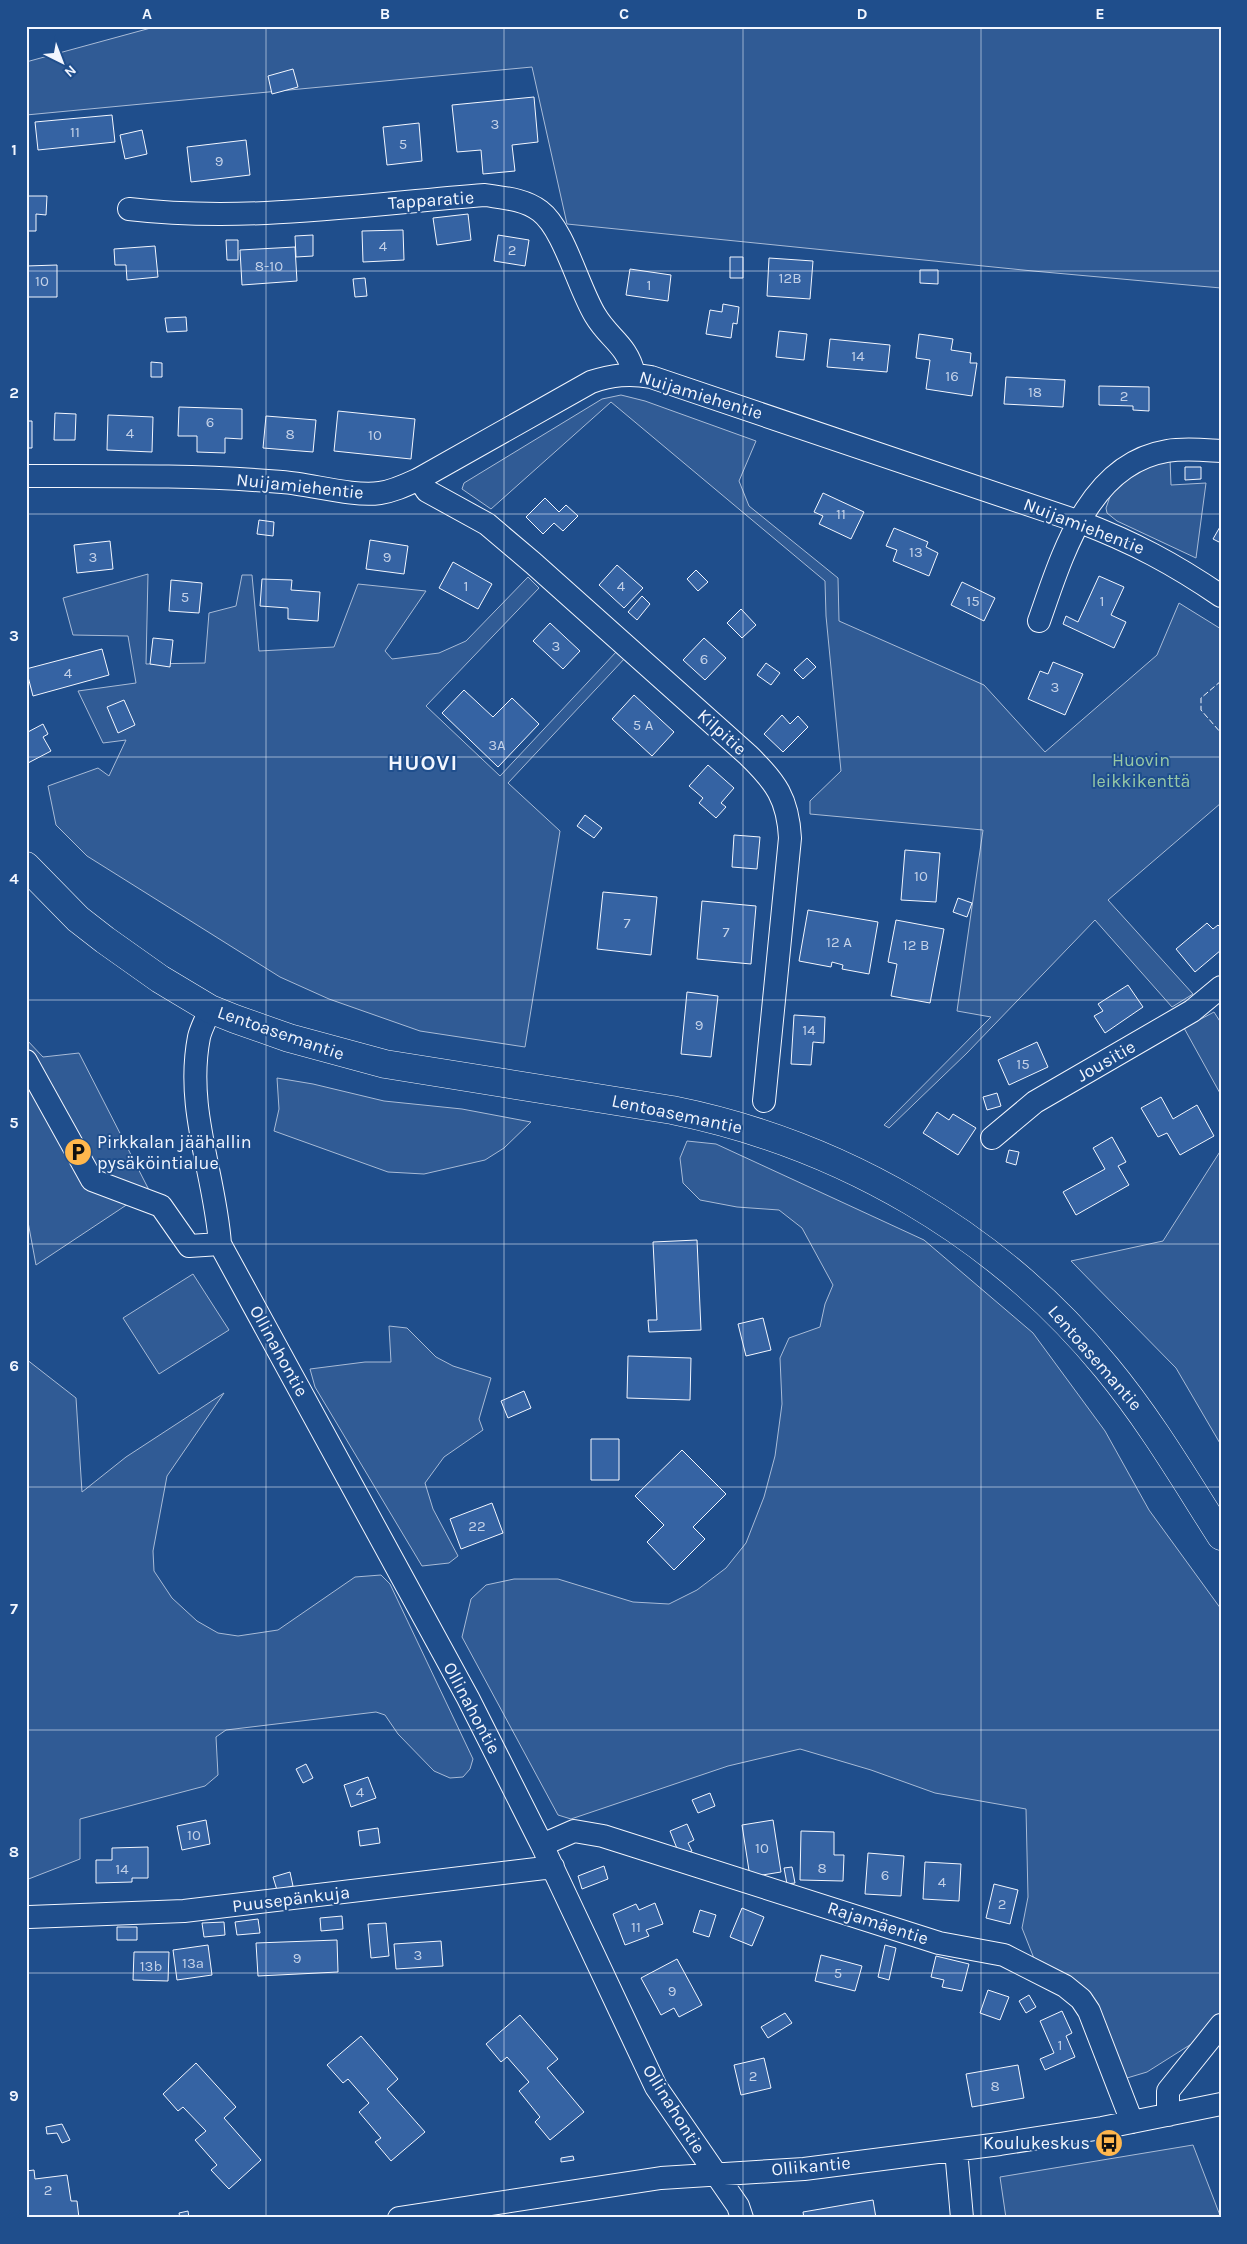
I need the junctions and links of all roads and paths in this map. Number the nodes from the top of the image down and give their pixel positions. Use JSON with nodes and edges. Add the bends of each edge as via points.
{"nodes":[{"id":1,"x":129,"y":209,"type":"dead end"},
{"id":2,"x":634,"y":374,"type":"junction"},
{"id":3,"x":1221,"y":451,"type":"edge"},
{"id":4,"x":26,"y":476,"type":"edge"},
{"id":5,"x":420,"y":479,"type":"junction"},
{"id":6,"x":1080,"y":522,"type":"junction"},
{"id":7,"x":1221,"y":596,"type":"edge"},
{"id":8,"x":1039,"y":621,"type":"dead end"},
{"id":9,"x":26,"y":866,"type":"edge"},
{"id":10,"x":1221,"y":987,"type":"edge"},
{"id":11,"x":210,"y":1009,"type":"junction"},
{"id":12,"x":26,"y":1061,"type":"edge"},
{"id":13,"x":764,"y":1101,"type":"dead end"},
{"id":14,"x":992,"y":1138,"type":"dead end"},
{"id":15,"x":220,"y":1244,"type":"junction"},
{"id":16,"x":1221,"y":1536,"type":"edge"},
{"id":17,"x":542,"y":1845,"type":"junction"},
{"id":18,"x":553,"y":1867,"type":"junction"},
{"id":19,"x":29,"y":1917,"type":"dead end"},
{"id":20,"x":1221,"y":2025,"type":"edge"},
{"id":21,"x":1218,"y":2111,"type":"edge"},
{"id":22,"x":1168,"y":2115,"type":"junction"},
{"id":23,"x":1132,"y":2122,"type":"junction"},
{"id":24,"x":956,"y":2150,"type":"junction"},
{"id":25,"x":716,"y":2173,"type":"junction"},
{"id":26,"x":491,"y":2210,"type":"edge"},
{"id":27,"x":400,"y":2218,"type":"edge"},
{"id":28,"x":742,"y":2218,"type":"edge"},
{"id":29,"x":962,"y":2218,"type":"edge"}],
"edges":[{"from":1,"to":2,"type":"street","name":"Tapparatie","via":[[185,214],[249,214],[485,195],[516,199],[546,217],[562,243],[594,314],[630,357]]},
{"from":2,"to":5,"type":"street","name":"Nuijamiehentie","via":[[611,375],[591,382]]},
{"from":2,"to":6,"type":"street","name":"Nuijamiehentie","via":[[651,377]]},
{"from":3,"to":6,"type":"street","via":[[1168,451],[1128,464],[1095,497]]},
{"from":4,"to":5,"type":"street","name":"Nuijamiehentie","via":[[165,476],[282,482],[378,493],[396,490]]},
{"from":5,"to":13,"type":"street","name":"Kilpitie","via":[[427,492],[487,524],[533,562],[748,755],[778,788],[786,806],[790,838]]},
{"from":6,"to":7,"type":"street","name":"Nuijamiehentie","via":[[1156,555]]},
{"from":6,"to":8,"type":"street","via":[[1059,563]]},
{"from":9,"to":11,"type":"main road","name":"Lentoasemantie","via":[[78,920],[160,979]]},
{"from":10,"to":14,"type":"street","name":"Jousitie","via":[[1192,1011],[1035,1102]]},
{"from":11,"to":15,"type":"street","via":[[200,1036],[195,1078],[196,1110],[218,1212]]},
{"from":11,"to":16,"type":"main road","name":"Lentoasemantie","via":[[289,1038],[385,1064],[663,1108],[713,1119],[779,1139],[870,1178],[960,1232],[1048,1303],[1079,1335],[1155,1430]]},
{"from":12,"to":15,"type":"street","via":[[92,1180],[161,1206],[189,1246]]},
{"from":15,"to":17,"type":"street","name":"Ollinahontie","via":[[468,1698]]},
{"from":17,"to":18,"type":"street","name":"Ollinahontie"},
{"from":17,"to":23,"type":"street","name":"Rajamäentie","via":[[574,1831],[603,1836],[939,1943],[1004,1955],[1065,1986],[1081,1999],[1089,2011]]},
{"from":18,"to":19,"type":"street","name":"Puusepänkuja","via":[[184,1911]]},
{"from":18,"to":25,"type":"street","name":"Ollinahontie","via":[[656,2087]]},
{"from":20,"to":22,"type":"street","via":[[1168,2091]]},
{"from":21,"to":22,"type":"street","name":"Ollikantie"},
{"from":22,"to":23,"type":"street","name":"Ollikantie"},
{"from":23,"to":24,"type":"street","name":"Ollikantie"},
{"from":24,"to":25,"type":"street","name":"Ollikantie","via":[[804,2169]]},
{"from":24,"to":29,"type":"street"},
{"from":25,"to":26,"type":"street","name":"Ollikantie","via":[[661,2178]]},
{"from":25,"to":28,"type":"street","name":"Ollinahontie","via":[[738,2206]]},
{"from":26,"to":27,"type":"street","name":"Ollikantie"}]}
